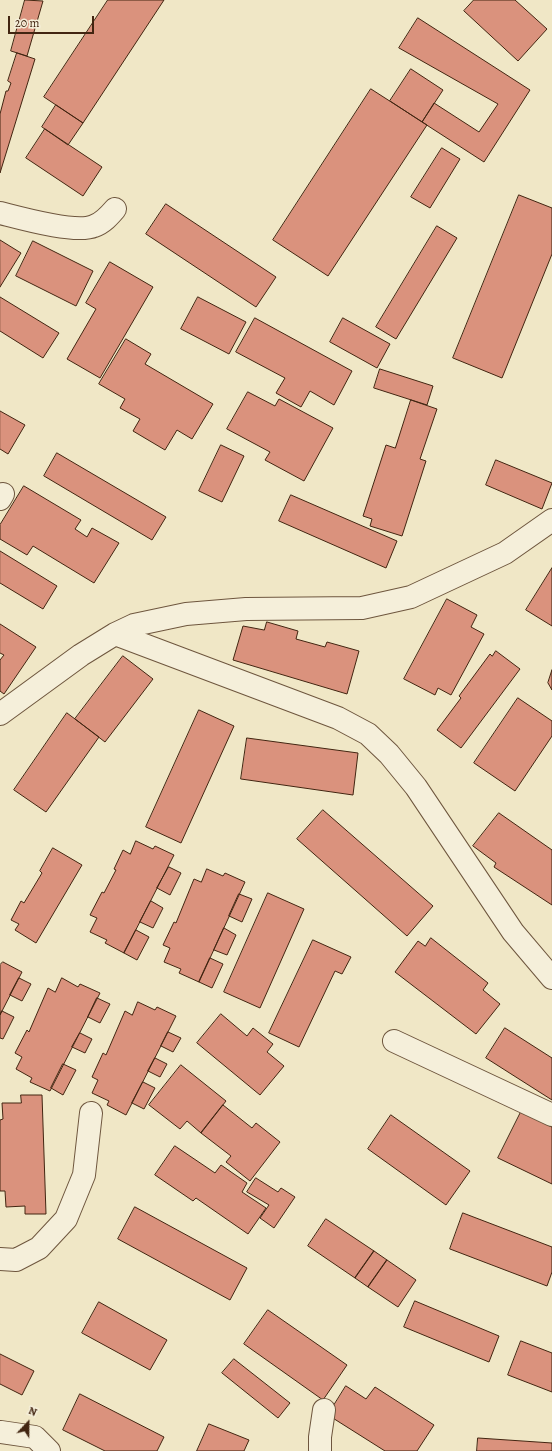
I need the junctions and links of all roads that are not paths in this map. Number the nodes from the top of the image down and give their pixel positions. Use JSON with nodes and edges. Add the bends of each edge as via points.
{"nodes":[{"id":1,"x":115,"y":209,"type":"dead end"},
{"id":2,"x":0,"y":213,"type":"edge"},
{"id":3,"x":552,"y":520,"type":"edge"},
{"id":4,"x":115,"y":634,"type":"junction"},
{"id":5,"x":0,"y":714,"type":"edge"},
{"id":6,"x":552,"y":978,"type":"edge"},
{"id":7,"x":394,"y":1041,"type":"dead end"},
{"id":8,"x":91,"y":1113,"type":"dead end"},
{"id":9,"x":552,"y":1115,"type":"edge"},
{"id":10,"x":0,"y":1259,"type":"edge"},
{"id":11,"x":324,"y":1410,"type":"dead end"},
{"id":12,"x":1,"y":1432,"type":"edge"},
{"id":13,"x":49,"y":1451,"type":"edge"},
{"id":14,"x":320,"y":1451,"type":"edge"}],
"edges":[{"from":1,"to":2,"type":"street","via":[[93,227],[75,228]]},
{"from":3,"to":4,"type":"street","via":[[505,553],[411,597],[362,608],[246,609],[186,614],[134,625]]},
{"from":4,"to":5,"type":"street","via":[[81,655]]},
{"from":4,"to":6,"type":"street","via":[[338,718],[368,734],[390,754],[416,787],[513,932]]},
{"from":7,"to":9,"type":"street"},
{"from":8,"to":10,"type":"street","via":[[84,1175],[66,1219],[39,1248],[16,1260]]},
{"from":11,"to":14,"type":"street"},
{"from":12,"to":13,"type":"street","via":[[35,1437]]}]}
